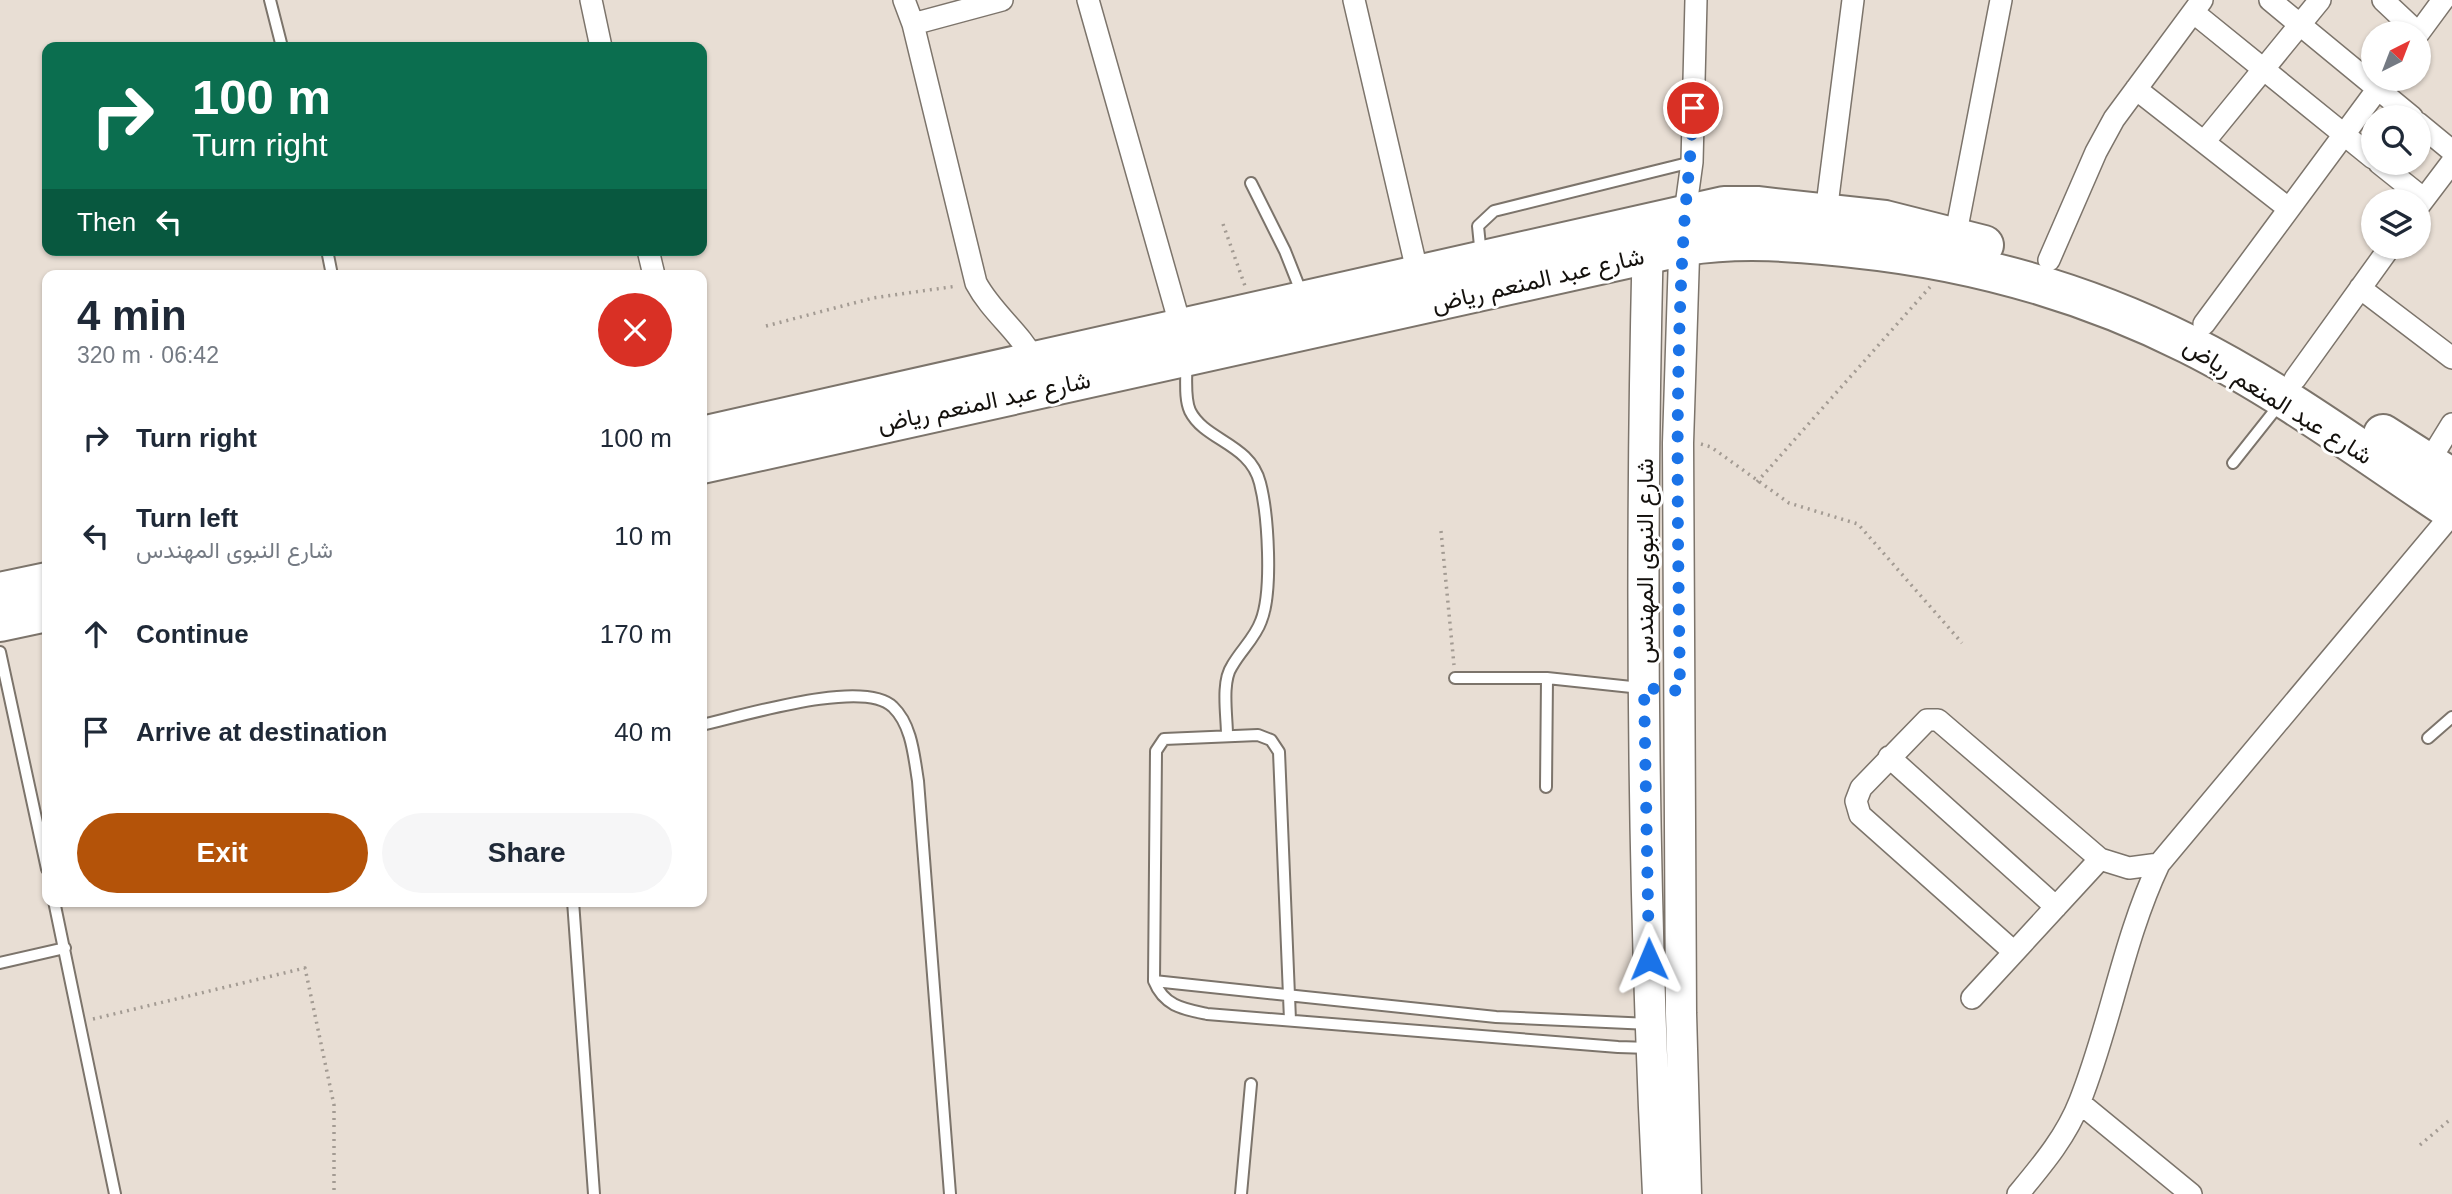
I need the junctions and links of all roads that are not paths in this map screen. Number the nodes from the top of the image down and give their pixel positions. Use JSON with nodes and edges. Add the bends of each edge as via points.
{"nodes":[{"id":1,"x":270,"y":0,"type":"edge"},
{"id":2,"x":591,"y":0,"type":"edge"},
{"id":3,"x":904,"y":0,"type":"edge"},
{"id":4,"x":1002,"y":0,"type":"edge"},
{"id":5,"x":1088,"y":0,"type":"edge"},
{"id":6,"x":1354,"y":0,"type":"edge"},
{"id":7,"x":1696,"y":0,"type":"edge"},
{"id":8,"x":1853,"y":0,"type":"edge"},
{"id":9,"x":2001,"y":0,"type":"edge"},
{"id":10,"x":2270,"y":0,"type":"edge"},
{"id":11,"x":2320,"y":0,"type":"edge"},
{"id":12,"x":2383,"y":0,"type":"edge"},
{"id":13,"x":2444,"y":0,"type":"edge"},
{"id":14,"x":2197,"y":6,"type":"edge"},
{"id":15,"x":2405,"y":21,"type":"edge"},
{"id":16,"x":2427,"y":21,"type":"edge"},
{"id":17,"x":913,"y":24,"type":"junction"},
{"id":18,"x":2300,"y":25,"type":"junction"},
{"id":19,"x":281,"y":42,"type":"edge"},
{"id":20,"x":600,"y":42,"type":"edge"},
{"id":21,"x":2264,"y":69,"type":"junction"},
{"id":22,"x":2361,"y":69,"type":"edge"},
{"id":23,"x":2136,"y":89,"type":"junction"},
{"id":24,"x":2376,"y":91,"type":"edge"},
{"id":25,"x":2388,"y":91,"type":"edge"},
{"id":26,"x":2401,"y":105,"type":"edge"},
{"id":27,"x":2343,"y":134,"type":"junction"},
{"id":28,"x":2431,"y":134,"type":"edge"},
{"id":29,"x":2204,"y":142,"type":"junction"},
{"id":30,"x":2361,"y":148,"type":"edge"},
{"id":31,"x":2452,"y":151,"type":"edge"},
{"id":32,"x":1692,"y":162,"type":"junction"},
{"id":33,"x":2452,"y":162,"type":"edge"},
{"id":34,"x":2392,"y":175,"type":"edge"},
{"id":35,"x":1251,"y":183,"type":"dead end"},
{"id":36,"x":2406,"y":189,"type":"edge"},
{"id":37,"x":2431,"y":190,"type":"edge"},
{"id":38,"x":2288,"y":208,"type":"junction"},
{"id":39,"x":1826,"y":213,"type":"junction"},
{"id":40,"x":1685,"y":230,"type":"junction"},
{"id":41,"x":1648,"y":238,"type":"junction"},
{"id":42,"x":1953,"y":250,"type":"junction"},
{"id":43,"x":2381,"y":259,"type":"edge"},
{"id":44,"x":1482,"y":260,"type":"junction"},
{"id":45,"x":2049,"y":260,"type":"junction"},
{"id":46,"x":1418,"y":275,"type":"junction"},
{"id":47,"x":2360,"y":288,"type":"junction"},
{"id":48,"x":1307,"y":315,"type":"junction"},
{"id":49,"x":2204,"y":324,"type":"junction"},
{"id":50,"x":1184,"y":343,"type":"junction"},
{"id":51,"x":2452,"y":358,"type":"edge"},
{"id":52,"x":1035,"y":361,"type":"junction"},
{"id":53,"x":2289,"y":389,"type":"junction"},
{"id":54,"x":2452,"y":424,"type":"edge"},
{"id":55,"x":707,"y":435,"type":"edge"},
{"id":56,"x":707,"y":463,"type":"edge"},
{"id":57,"x":2233,"y":463,"type":"dead end"},
{"id":58,"x":2440,"y":471,"type":"edge"},
{"id":59,"x":2452,"y":512,"type":"edge"},
{"id":60,"x":42,"y":583,"type":"edge"},
{"id":61,"x":0,"y":592,"type":"edge"},
{"id":62,"x":42,"y":613,"type":"edge"},
{"id":63,"x":0,"y":622,"type":"edge"},
{"id":64,"x":0,"y":652,"type":"edge"},
{"id":65,"x":1455,"y":678,"type":"road end"},
{"id":66,"x":1547,"y":678,"type":"junction"},
{"id":67,"x":1644,"y":688,"type":"junction"},
{"id":68,"x":1680,"y":691,"type":"junction"},
{"id":69,"x":2452,"y":717,"type":"edge"},
{"id":70,"x":707,"y":724,"type":"edge"},
{"id":71,"x":1227,"y":735,"type":"junction"},
{"id":72,"x":2428,"y":738,"type":"dead end"},
{"id":73,"x":1889,"y":757,"type":"junction"},
{"id":74,"x":1546,"y":787,"type":"dead end"},
{"id":75,"x":42,"y":846,"type":"edge"},
{"id":76,"x":2100,"y":859,"type":"junction"},
{"id":77,"x":2160,"y":864,"type":"junction"},
{"id":78,"x":55,"y":907,"type":"edge"},
{"id":79,"x":573,"y":907,"type":"edge"},
{"id":80,"x":2056,"y":907,"type":"junction"},
{"id":81,"x":65,"y":948,"type":"junction"},
{"id":82,"x":2014,"y":952,"type":"junction"},
{"id":83,"x":0,"y":963,"type":"edge"},
{"id":84,"x":1154,"y":981,"type":"junction"},
{"id":85,"x":1289,"y":994,"type":"junction"},
{"id":86,"x":1972,"y":998,"type":"dead end"},
{"id":87,"x":1443,"y":1011,"type":"junction"},
{"id":88,"x":1681,"y":1013,"type":"junction"},
{"id":89,"x":1290,"y":1020,"type":"junction"},
{"id":90,"x":1650,"y":1028,"type":"junction"},
{"id":91,"x":1445,"y":1033,"type":"junction"},
{"id":92,"x":1251,"y":1084,"type":"dead end"},
{"id":93,"x":2080,"y":1103,"type":"junction"},
{"id":94,"x":1654,"y":1132,"type":"junction"},
{"id":95,"x":1684,"y":1132,"type":"junction"},
{"id":96,"x":116,"y":1194,"type":"edge"},
{"id":97,"x":594,"y":1194,"type":"edge"},
{"id":98,"x":950,"y":1194,"type":"edge"},
{"id":99,"x":1241,"y":1194,"type":"edge"},
{"id":100,"x":1658,"y":1194,"type":"edge"},
{"id":101,"x":1686,"y":1194,"type":"edge"},
{"id":102,"x":2018,"y":1194,"type":"edge"},
{"id":103,"x":2191,"y":1194,"type":"edge"}],
"edges":[{"from":1,"to":19,"type":"lane"},
{"from":2,"to":20,"type":"street"},
{"from":3,"to":17,"type":"street"},
{"from":4,"to":17,"type":"street"},
{"from":5,"to":50,"type":"street"},
{"from":6,"to":46,"type":"street"},
{"from":7,"to":32,"type":"street"},
{"from":8,"to":39,"type":"street"},
{"from":9,"to":42,"type":"street"},
{"from":10,"to":18,"type":"street"},
{"from":11,"to":18,"type":"street"},
{"from":12,"to":15,"type":"street"},
{"from":13,"to":16,"type":"street"},
{"from":14,"to":21,"type":"street"},
{"from":14,"to":23,"type":"street"},
{"from":17,"to":52,"type":"street","via":[[976,283]]},
{"from":18,"to":21,"type":"street"},
{"from":18,"to":22,"type":"street"},
{"from":21,"to":27,"type":"street"},
{"from":21,"to":29,"type":"street"},
{"from":23,"to":29,"type":"street"},
{"from":23,"to":45,"type":"street","via":[[2096,152]]},
{"from":24,"to":27,"type":"street"},
{"from":25,"to":26,"type":"street"},
{"from":27,"to":30,"type":"street"},
{"from":27,"to":38,"type":"street"},
{"from":28,"to":31,"type":"street"},
{"from":29,"to":38,"type":"street"},
{"from":32,"to":40,"type":"street"},
{"from":32,"to":44,"type":"lane","via":[[1494,211],[1478,226]]},
{"from":33,"to":37,"type":"street"},
{"from":34,"to":36,"type":"street"},
{"from":35,"to":48,"type":"lane","via":[[1285,251]]},
{"from":38,"to":49,"type":"street"},
{"from":39,"to":40,"type":"highway","name":"شارع عبد المنعم رياض","via":[[1724,206]]},
{"from":39,"to":42,"type":"highway","name":"شارع عبد المنعم رياض","via":[[1885,220]]},
{"from":40,"to":41,"type":"highway","name":"شارع عبد المنعم رياض"},
{"from":40,"to":42,"type":"highway","name":"شارع عبد المنعم رياض","via":[[1721,240],[1885,251]]},
{"from":40,"to":68,"type":"street","name":"شارع النبوى المهندس","via":[[1678,443]]},
{"from":41,"to":44,"type":"highway","name":"شارع عبد المنعم رياض"},
{"from":41,"to":48,"type":"highway","name":"شارع عبد المنعم رياض"},
{"from":41,"to":67,"type":"street","name":"شارع النبوى المهندس"},
{"from":42,"to":45,"type":"highway","name":"شارع عبد المنعم رياض"},
{"from":42,"to":53,"type":"highway","name":"شارع عبد المنعم رياض","via":[[2139,321],[2225,364]]},
{"from":43,"to":47,"type":"street"},
{"from":44,"to":46,"type":"highway","name":"شارع عبد المنعم رياض"},
{"from":45,"to":49,"type":"highway","name":"شارع عبد المنعم رياض","via":[[2151,298]]},
{"from":46,"to":48,"type":"highway","name":"شارع عبد المنعم رياض"},
{"from":47,"to":51,"type":"street"},
{"from":47,"to":53,"type":"street"},
{"from":48,"to":50,"type":"highway","name":"شارع عبد المنعم رياض"},
{"from":48,"to":50,"type":"highway","name":"شارع عبد المنعم رياض","via":[[1253,311]]},
{"from":49,"to":53,"type":"highway","name":"شارع عبد المنعم رياض"},
{"from":50,"to":52,"type":"highway","name":"شارع عبد المنعم رياض"},
{"from":50,"to":56,"type":"highway","name":"شارع عبد المنعم رياض"},
{"from":50,"to":71,"type":"lane","via":[[1192,415],[1249,460],[1260,481],[1268,558],[1263,619],[1228,674]]},
{"from":52,"to":55,"type":"highway","name":"شارع عبد المنعم رياض"},
{"from":53,"to":57,"type":"lane"},
{"from":53,"to":58,"type":"highway","name":"شارع عبد المنعم رياض"},
{"from":53,"to":59,"type":"highway","name":"شارع عبد المنعم رياض"},
{"from":54,"to":58,"type":"street"},
{"from":59,"to":77,"type":"street"},
{"from":60,"to":61,"type":"highway"},
{"from":62,"to":63,"type":"highway"},
{"from":64,"to":75,"type":"lane"},
{"from":65,"to":66,"type":"lane"},
{"from":66,"to":67,"type":"lane"},
{"from":66,"to":74,"type":"lane"},
{"from":67,"to":68,"type":"street"},
{"from":67,"to":90,"type":"street","name":"شارع النبوى المهندس"},
{"from":68,"to":88,"type":"street","name":"شارع النبوى المهندس"},
{"from":69,"to":72,"type":"lane"},
{"from":70,"to":98,"type":"lane","via":[[845,694],[887,701],[902,717],[918,781]]},
{"from":71,"to":84,"type":"lane","via":[[1164,739],[1157,746]]},
{"from":71,"to":85,"type":"lane","via":[[1266,737],[1279,752]]},
{"from":73,"to":76,"type":"street","via":[[1922,723],[1938,720]]},
{"from":73,"to":80,"type":"street"},
{"from":73,"to":82,"type":"street","via":[[1857,794],[1860,815]]},
{"from":76,"to":77,"type":"street","via":[[2129,868]]},
{"from":76,"to":80,"type":"street"},
{"from":77,"to":93,"type":"street","via":[[2140,906]]},
{"from":78,"to":81,"type":"lane"},
{"from":79,"to":97,"type":"lane"},
{"from":80,"to":82,"type":"street"},
{"from":81,"to":83,"type":"lane"},
{"from":81,"to":96,"type":"lane"},
{"from":82,"to":86,"type":"street"},
{"from":84,"to":85,"type":"lane"},
{"from":84,"to":89,"type":"lane","via":[[1163,998],[1183,1009]]},
{"from":85,"to":87,"type":"lane"},
{"from":85,"to":89,"type":"lane"},
{"from":87,"to":90,"type":"lane"},
{"from":87,"to":91,"type":"lane"},
{"from":88,"to":90,"type":"street"},
{"from":88,"to":95,"type":"street","name":"شارع النبوى المهندس"},
{"from":89,"to":91,"type":"lane"},
{"from":90,"to":91,"type":"lane"},
{"from":90,"to":94,"type":"street","name":"شارع النبوى المهندس"},
{"from":92,"to":99,"type":"lane"},
{"from":93,"to":102,"type":"street","via":[[2057,1145]]},
{"from":93,"to":103,"type":"street"},
{"from":94,"to":95,"type":"street"},
{"from":94,"to":100,"type":"street","name":"شارع النبوى المهندس"},
{"from":95,"to":101,"type":"street","name":"شارع النبوى المهندس"}]}
